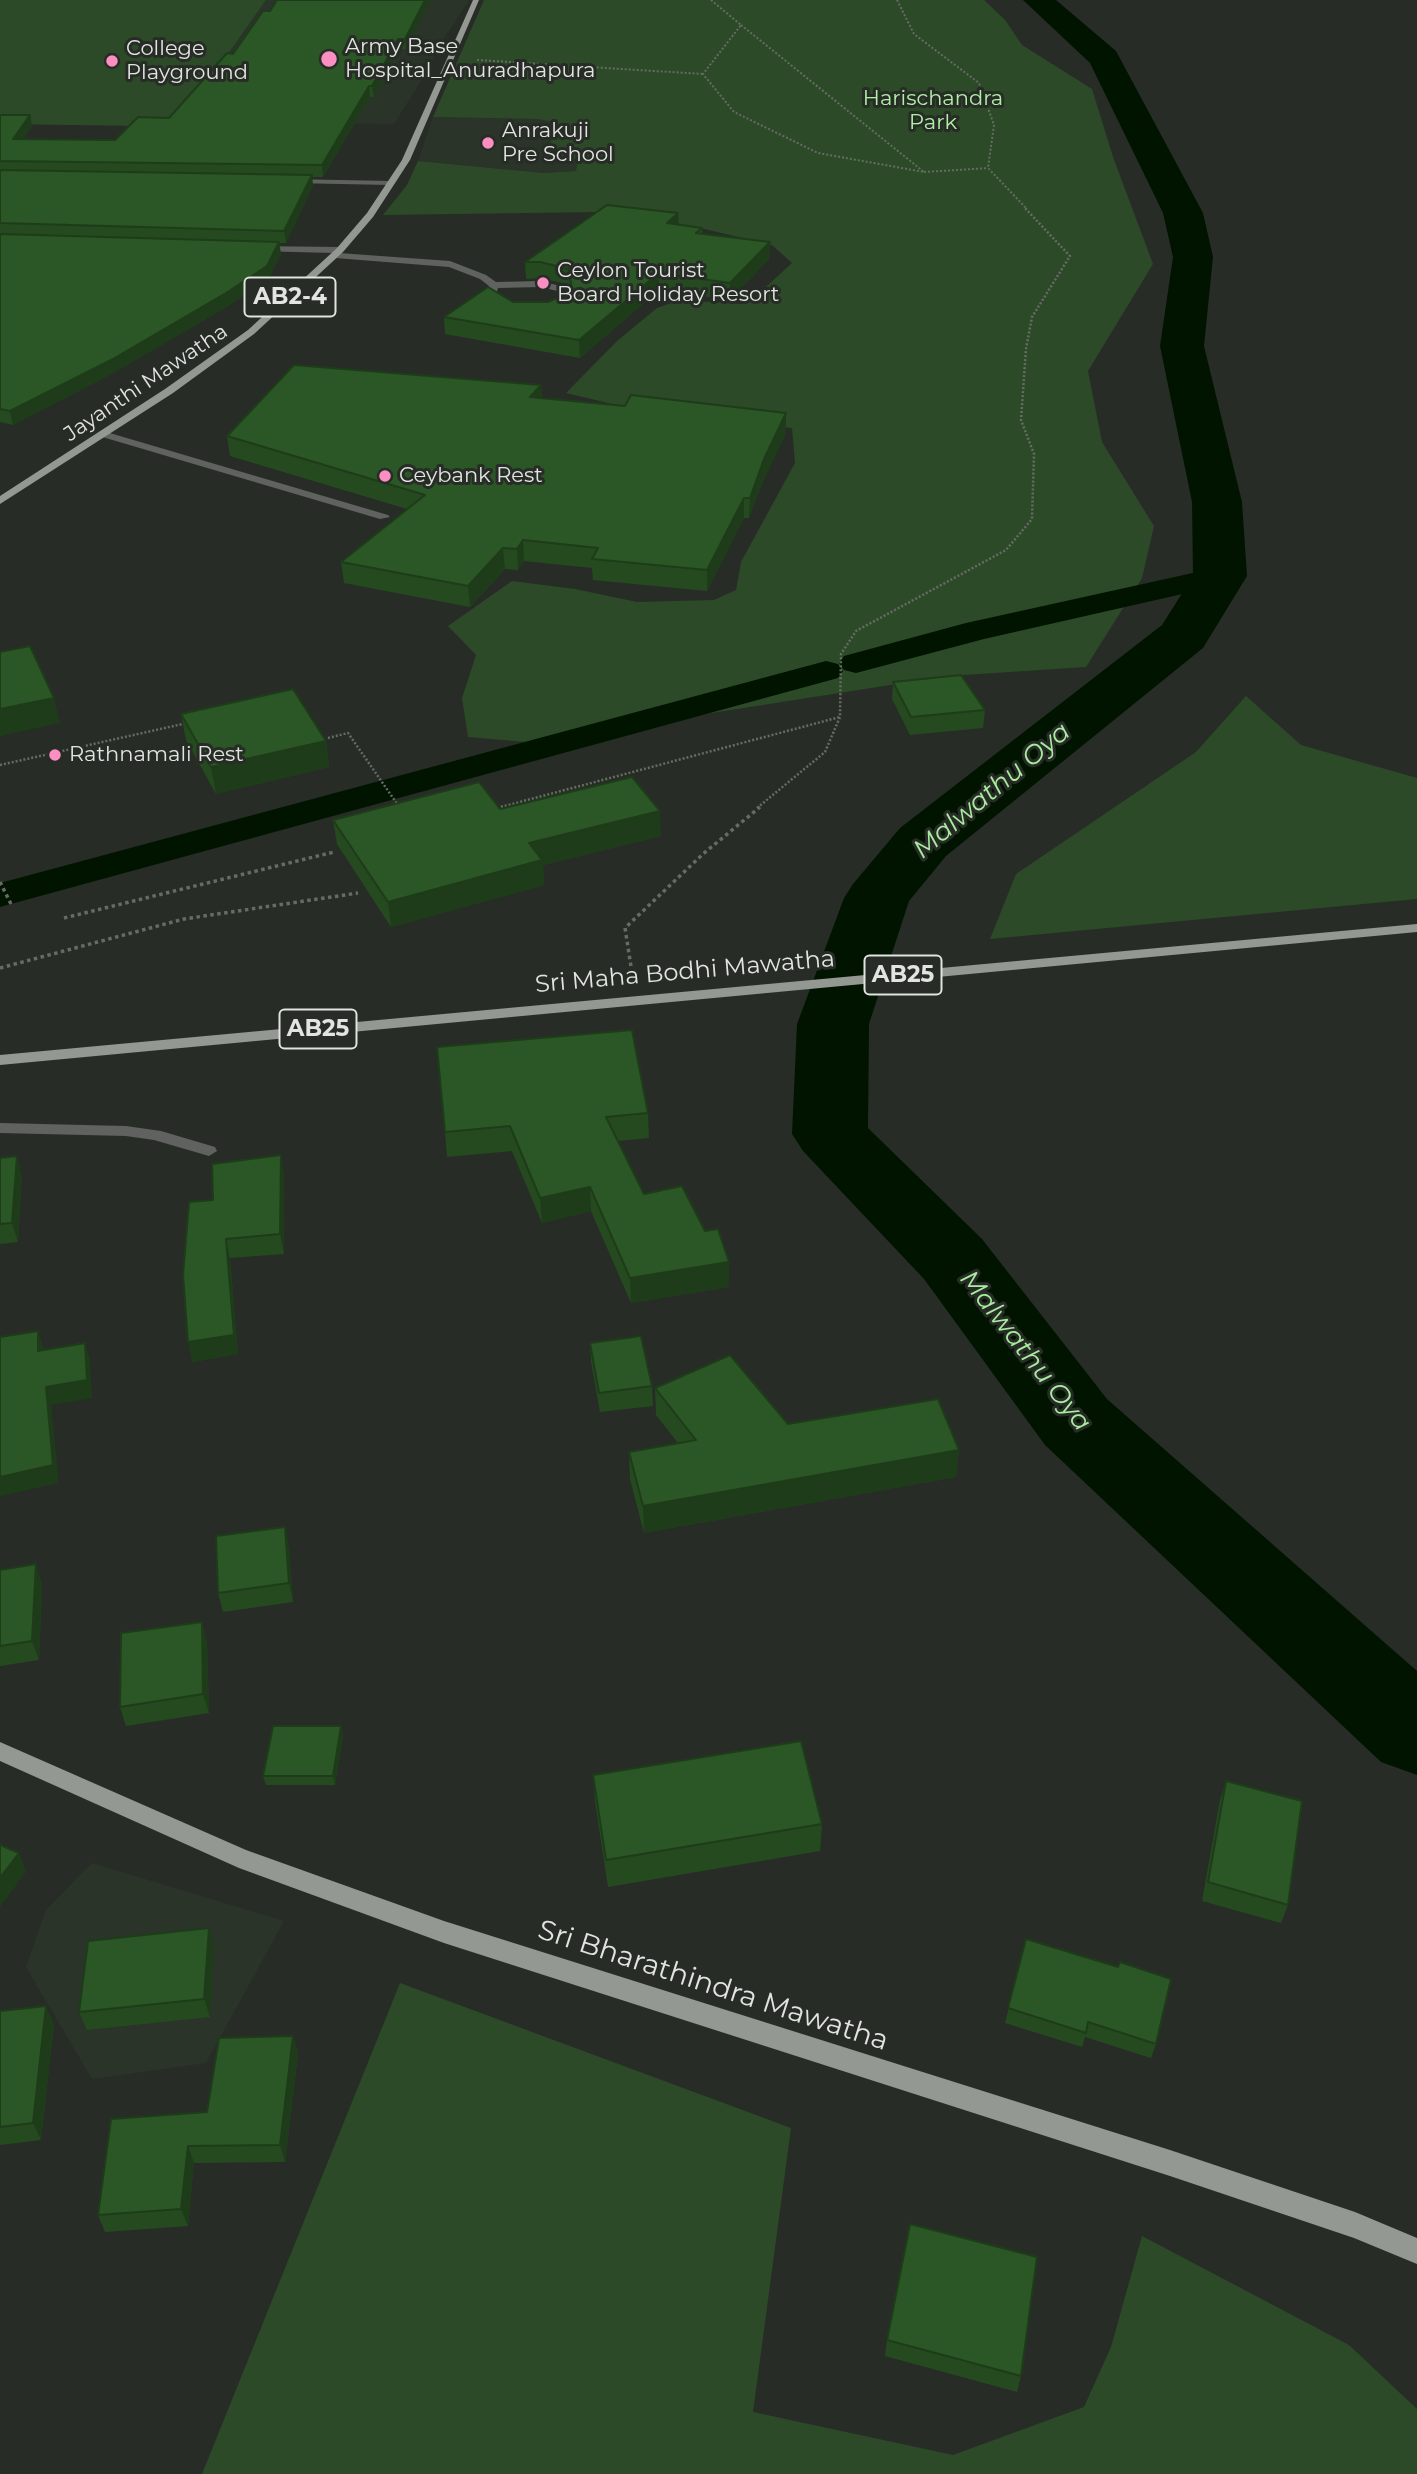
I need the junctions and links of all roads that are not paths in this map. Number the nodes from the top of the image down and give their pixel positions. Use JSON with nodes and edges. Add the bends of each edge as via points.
{"nodes":[{"id":1,"x":476,"y":0,"type":"edge"},
{"id":2,"x":279,"y":181,"type":"edge"},
{"id":3,"x":391,"y":183,"type":"junction"},
{"id":4,"x":242,"y":248,"type":"edge"},
{"id":5,"x":337,"y":253,"type":"junction"},
{"id":6,"x":494,"y":285,"type":"junction"},
{"id":7,"x":514,"y":314,"type":"edge"},
{"id":8,"x":549,"y":314,"type":"edge"},
{"id":9,"x":103,"y":434,"type":"junction"},
{"id":10,"x":0,"y":501,"type":"edge"},
{"id":11,"x":384,"y":517,"type":"dead end"},
{"id":12,"x":1417,"y":928,"type":"edge"},
{"id":13,"x":0,"y":1060,"type":"edge"},
{"id":14,"x":0,"y":1128,"type":"edge"},
{"id":15,"x":209,"y":1151,"type":"dead end"},
{"id":16,"x":0,"y":1751,"type":"edge"},
{"id":17,"x":1417,"y":2251,"type":"edge"}],
"edges":[{"from":1,"to":3,"type":"main road","name":"Jayanthi Mawatha","number":"AB2-4","via":[[406,160]]},
{"from":2,"to":3,"type":"street"},
{"from":3,"to":5,"type":"main road","name":"Jayanthi Mawatha","number":"AB2-4"},
{"from":4,"to":5,"type":"street"},
{"from":5,"to":6,"type":"street","via":[[450,264]]},
{"from":5,"to":9,"type":"main road","name":"Jayanthi Mawatha","number":"AB2-4","via":[[251,332]]},
{"from":6,"to":7,"type":"street","via":[[490,298]]},
{"from":6,"to":8,"type":"street","via":[[540,284],[566,290],[567,306]]},
{"from":9,"to":10,"type":"main road","name":"Jayanthi Mawatha","number":"AB2-4"},
{"from":9,"to":11,"type":"street"},
{"from":12,"to":13,"type":"main road","name":"Sri Maha Bodhi Mawatha","number":"AB25"},
{"from":14,"to":15,"type":"street","via":[[126,1131]]},
{"from":16,"to":17,"type":"main road","name":"Sri Bharathindra Mawatha","via":[[239,1858],[431,1927],[1170,2163],[1355,2225]]}]}
